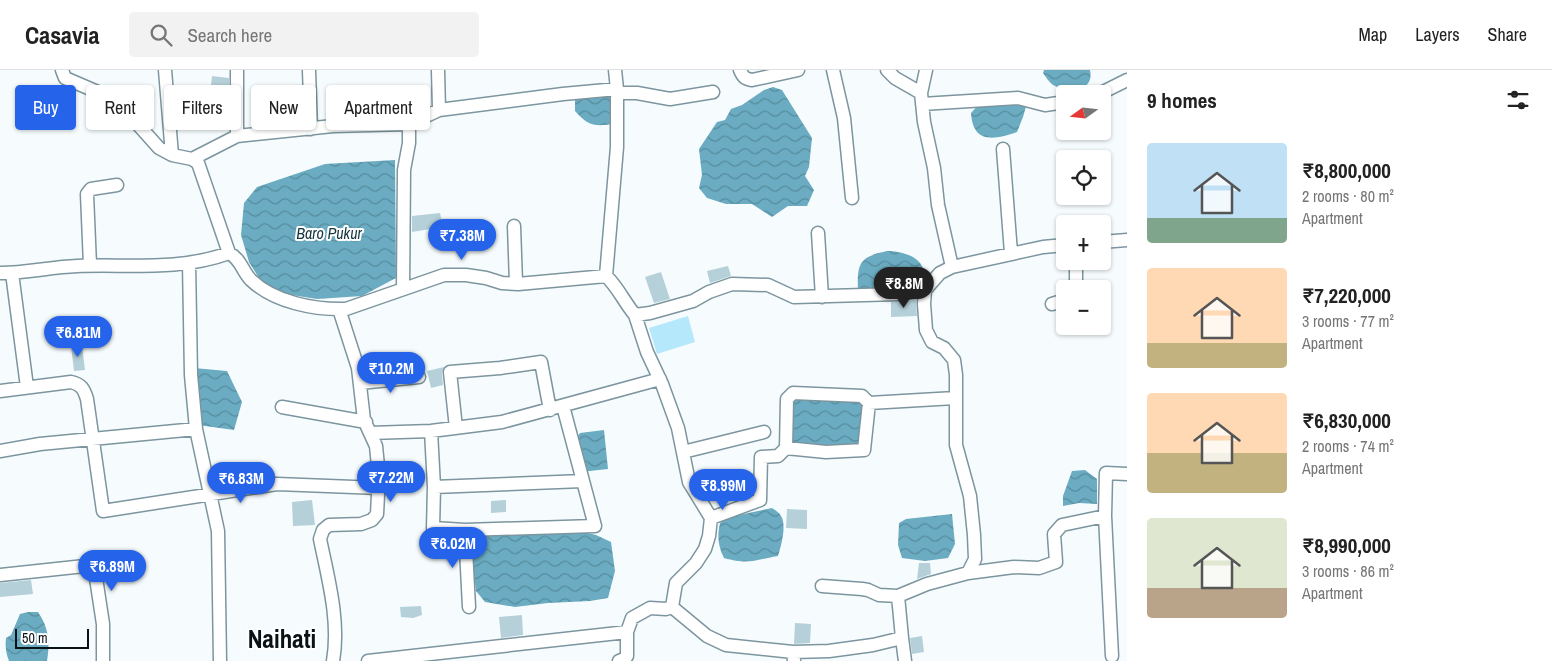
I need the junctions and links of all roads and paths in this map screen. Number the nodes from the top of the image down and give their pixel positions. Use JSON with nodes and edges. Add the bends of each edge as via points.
{"nodes":[{"id":1,"x":62,"y":70,"type":"edge"},
{"id":2,"x":165,"y":70,"type":"edge"},
{"id":3,"x":237,"y":70,"type":"edge"},
{"id":4,"x":309,"y":70,"type":"edge"},
{"id":5,"x":438,"y":70,"type":"edge"},
{"id":6,"x":615,"y":70,"type":"edge"},
{"id":7,"x":740,"y":70,"type":"edge"},
{"id":8,"x":798,"y":70,"type":"edge"},
{"id":9,"x":833,"y":70,"type":"edge"},
{"id":10,"x":887,"y":70,"type":"edge"},
{"id":11,"x":926,"y":70,"type":"edge"},
{"id":12,"x":1127,"y":80,"type":"edge"},
{"id":13,"x":310,"y":85,"type":"edge"},
{"id":14,"x":1111,"y":88,"type":"edge"},
{"id":15,"x":616,"y":91,"type":"junction"},
{"id":16,"x":713,"y":92,"type":"dead end"},
{"id":17,"x":922,"y":99,"type":"junction"},
{"id":18,"x":1056,"y":103,"type":"edge"},
{"id":19,"x":439,"y":110,"type":"junction"},
{"id":20,"x":430,"y":114,"type":"edge"},
{"id":21,"x":300,"y":130,"type":"edge"},
{"id":22,"x":409,"y":130,"type":"edge"},
{"id":23,"x":237,"y":136,"type":"junction"},
{"id":24,"x":1003,"y":149,"type":"dead end"},
{"id":25,"x":172,"y":155,"type":"junction"},
{"id":26,"x":192,"y":159,"type":"junction"},
{"id":27,"x":116,"y":185,"type":"dead end"},
{"id":28,"x":852,"y":198,"type":"dead end"},
{"id":29,"x":514,"y":226,"type":"dead end"},
{"id":30,"x":818,"y":233,"type":"dead end"},
{"id":31,"x":1127,"y":240,"type":"edge"},
{"id":32,"x":1111,"y":241,"type":"edge"},
{"id":33,"x":1056,"y":246,"type":"edge"},
{"id":34,"x":229,"y":253,"type":"junction"},
{"id":35,"x":1011,"y":253,"type":"junction"},
{"id":36,"x":190,"y":263,"type":"junction"},
{"id":37,"x":90,"y":265,"type":"junction"},
{"id":38,"x":952,"y":267,"type":"junction"},
{"id":39,"x":6,"y":273,"type":"edge"},
{"id":40,"x":606,"y":276,"type":"junction"},
{"id":41,"x":516,"y":283,"type":"junction"},
{"id":42,"x":403,"y":290,"type":"junction"},
{"id":43,"x":925,"y":290,"type":"junction"},
{"id":44,"x":822,"y":297,"type":"junction"},
{"id":45,"x":1056,"y":303,"type":"edge"},
{"id":46,"x":1052,"y":304,"type":"dead end"},
{"id":47,"x":340,"y":309,"type":"junction"},
{"id":48,"x":635,"y":315,"type":"junction"},
{"id":49,"x":419,"y":377,"type":"dead end"},
{"id":50,"x":660,"y":379,"type":"junction"},
{"id":51,"x":360,"y":383,"type":"junction"},
{"id":52,"x":27,"y":387,"type":"junction"},
{"id":53,"x":0,"y":391,"type":"edge"},
{"id":54,"x":955,"y":398,"type":"junction"},
{"id":55,"x":869,"y":403,"type":"junction"},
{"id":56,"x":563,"y":406,"type":"junction"},
{"id":57,"x":282,"y":407,"type":"dead end"},
{"id":58,"x":550,"y":410,"type":"junction"},
{"id":59,"x":368,"y":428,"type":"junction"},
{"id":60,"x":456,"y":428,"type":"junction"},
{"id":61,"x":196,"y":429,"type":"junction"},
{"id":62,"x":431,"y":431,"type":"junction"},
{"id":63,"x":764,"y":432,"type":"dead end"},
{"id":64,"x":92,"y":440,"type":"junction"},
{"id":65,"x":786,"y":448,"type":"junction"},
{"id":66,"x":0,"y":451,"type":"edge"},
{"id":67,"x":683,"y":452,"type":"junction"},
{"id":68,"x":1127,"y":474,"type":"edge"},
{"id":69,"x":583,"y":481,"type":"junction"},
{"id":70,"x":434,"y":486,"type":"junction"},
{"id":71,"x":378,"y":488,"type":"junction"},
{"id":72,"x":210,"y":495,"type":"junction"},
{"id":73,"x":1105,"y":516,"type":"junction"},
{"id":74,"x":711,"y":518,"type":"junction"},
{"id":75,"x":465,"y":530,"type":"junction"},
{"id":76,"x":968,"y":573,"type":"junction"},
{"id":77,"x":0,"y":575,"type":"edge"},
{"id":78,"x":822,"y":586,"type":"dead end"},
{"id":79,"x":898,"y":596,"type":"junction"},
{"id":80,"x":469,"y":607,"type":"dead end"},
{"id":81,"x":672,"y":607,"type":"junction"},
{"id":82,"x":627,"y":632,"type":"junction"},
{"id":83,"x":902,"y":638,"type":"junction"},
{"id":84,"x":1112,"y":656,"type":"dead end"},
{"id":85,"x":794,"y":657,"type":"edge"},
{"id":86,"x":103,"y":661,"type":"edge"},
{"id":87,"x":220,"y":661,"type":"edge"},
{"id":88,"x":333,"y":661,"type":"edge"},
{"id":89,"x":368,"y":661,"type":"edge"},
{"id":90,"x":619,"y":661,"type":"edge"},
{"id":91,"x":905,"y":661,"type":"edge"}],
"edges":[{"from":1,"to":25,"type":"street","via":[[65,78],[116,100],[159,148]]},
{"from":2,"to":25,"type":"street"},
{"from":3,"to":23,"type":"street"},
{"from":4,"to":13,"type":"street"},
{"from":5,"to":19,"type":"street"},
{"from":6,"to":15,"type":"street"},
{"from":7,"to":8,"type":"street","via":[[747,80]]},
{"from":9,"to":28,"type":"street","via":[[844,118]]},
{"from":10,"to":17,"type":"street"},
{"from":11,"to":17,"type":"street"},
{"from":12,"to":14,"type":"street"},
{"from":15,"to":16,"type":"street","via":[[670,99]]},
{"from":15,"to":19,"type":"street","via":[[563,94]]},
{"from":15,"to":40,"type":"street","via":[[617,147]]},
{"from":17,"to":18,"type":"street","via":[[1018,98]]},
{"from":17,"to":38,"type":"street","via":[[938,206]]},
{"from":19,"to":20,"type":"street"},
{"from":21,"to":23,"type":"street"},
{"from":22,"to":42,"type":"street","via":[[404,170]]},
{"from":23,"to":26,"type":"street"},
{"from":24,"to":35,"type":"street"},
{"from":25,"to":26,"type":"street"},
{"from":26,"to":34,"type":"street","via":[[201,170]]},
{"from":27,"to":37,"type":"street","via":[[90,189],[87,194]]},
{"from":29,"to":41,"type":"street"},
{"from":30,"to":44,"type":"street"},
{"from":31,"to":32,"type":"street"},
{"from":33,"to":35,"type":"street"},
{"from":34,"to":36,"type":"street"},
{"from":34,"to":47,"type":"street","via":[[239,261],[250,279],[267,291],[293,302]]},
{"from":35,"to":38,"type":"street"},
{"from":36,"to":37,"type":"street"},
{"from":36,"to":61,"type":"street","via":[[191,375]]},
{"from":37,"to":39,"type":"street"},
{"from":38,"to":43,"type":"street","via":[[940,273]]},
{"from":39,"to":52,"type":"street"},
{"from":40,"to":41,"type":"street"},
{"from":40,"to":48,"type":"street"},
{"from":41,"to":42,"type":"street","via":[[444,275]]},
{"from":42,"to":47,"type":"street"},
{"from":43,"to":44,"type":"street"},
{"from":43,"to":54,"type":"street","via":[[926,330],[932,342],[944,348],[954,360]]},
{"from":44,"to":48,"type":"street","via":[[794,297],[768,285],[732,284],[693,301]]},
{"from":45,"to":46,"type":"street"},
{"from":47,"to":51,"type":"street"},
{"from":48,"to":50,"type":"street","via":[[646,352]]},
{"from":49,"to":51,"type":"street"},
{"from":50,"to":56,"type":"street"},
{"from":50,"to":67,"type":"street"},
{"from":51,"to":59,"type":"street"},
{"from":52,"to":53,"type":"street"},
{"from":52,"to":64,"type":"street","via":[[78,383],[87,398]]},
{"from":54,"to":55,"type":"street"},
{"from":54,"to":76,"type":"street","via":[[956,445],[970,496],[974,535],[975,559]]},
{"from":55,"to":65,"type":"street","via":[[864,450],[826,452]]},
{"from":55,"to":65,"type":"street","via":[[862,396],[793,392],[787,399]]},
{"from":56,"to":58,"type":"street"},
{"from":56,"to":69,"type":"street"},
{"from":57,"to":59,"type":"street"},
{"from":58,"to":60,"type":"street","via":[[502,422]]},
{"from":58,"to":60,"type":"street","via":[[541,362],[450,372]]},
{"from":59,"to":62,"type":"street"},
{"from":59,"to":71,"type":"street","via":[[376,446]]},
{"from":60,"to":62,"type":"street"},
{"from":61,"to":64,"type":"street"},
{"from":61,"to":72,"type":"street"},
{"from":62,"to":70,"type":"street"},
{"from":63,"to":67,"type":"street"},
{"from":64,"to":66,"type":"street"},
{"from":64,"to":72,"type":"street","via":[[103,511]]},
{"from":65,"to":74,"type":"street","via":[[778,456],[762,457],[760,500]]},
{"from":67,"to":74,"type":"street","via":[[689,482]]},
{"from":68,"to":73,"type":"street","via":[[1106,473]]},
{"from":69,"to":70,"type":"street"},
{"from":69,"to":75,"type":"street","via":[[595,526]]},
{"from":70,"to":75,"type":"street","via":[[433,528]]},
{"from":71,"to":72,"type":"street","via":[[277,484]]},
{"from":71,"to":88,"type":"street","via":[[377,514],[372,520],[361,524],[329,525],[320,539],[332,601]]},
{"from":72,"to":87,"type":"street","via":[[218,530]]},
{"from":73,"to":76,"type":"street","via":[[1062,525],[1054,534],[1056,562],[1039,568],[1014,567]]},
{"from":73,"to":84,"type":"street"},
{"from":74,"to":81,"type":"street","via":[[705,549],[676,583]]},
{"from":75,"to":80,"type":"street"},
{"from":76,"to":79,"type":"street"},
{"from":77,"to":86,"type":"street","via":[[94,565],[103,624]]},
{"from":78,"to":79,"type":"street"},
{"from":79,"to":83,"type":"street"},
{"from":81,"to":82,"type":"street","via":[[650,608],[638,614],[632,618]]},
{"from":81,"to":85,"type":"street","via":[[707,636],[726,645]]},
{"from":82,"to":89,"type":"street"},
{"from":82,"to":90,"type":"street","via":[[627,656]]},
{"from":83,"to":85,"type":"street"},
{"from":83,"to":91,"type":"street"}]}
